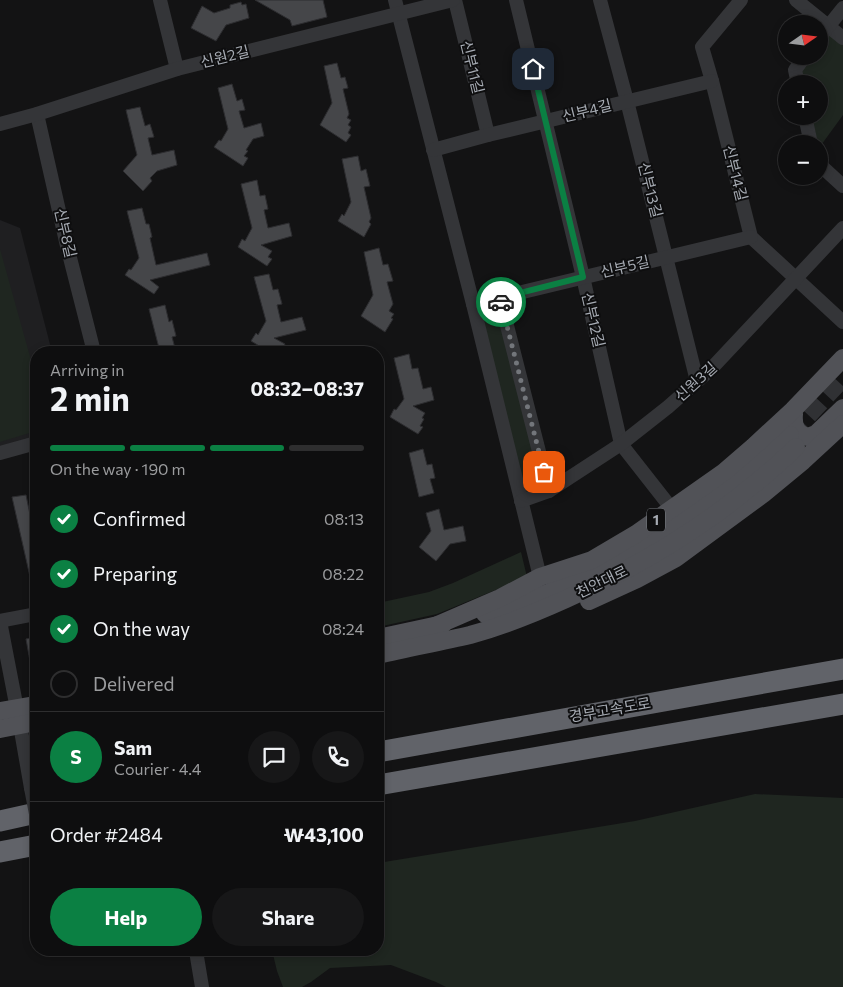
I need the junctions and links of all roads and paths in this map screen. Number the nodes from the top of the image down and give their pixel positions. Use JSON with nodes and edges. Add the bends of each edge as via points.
{"nodes":[{"id":1,"x":160,"y":0,"type":"edge"},
{"id":2,"x":454,"y":0,"type":"edge"},
{"id":3,"x":516,"y":0,"type":"edge"},
{"id":4,"x":600,"y":0,"type":"edge"},
{"id":5,"x":741,"y":0,"type":"edge"},
{"id":6,"x":796,"y":0,"type":"edge"},
{"id":7,"x":397,"y":6,"type":"edge"},
{"id":8,"x":843,"y":8,"type":"edge"},
{"id":9,"x":814,"y":15,"type":"edge"},
{"id":10,"x":828,"y":26,"type":"joint"},
{"id":11,"x":843,"y":38,"type":"edge"},
{"id":12,"x":177,"y":69,"type":"junction"},
{"id":13,"x":712,"y":81,"type":"junction"},
{"id":14,"x":627,"y":101,"type":"junction"},
{"id":15,"x":37,"y":114,"type":"junction"},
{"id":16,"x":546,"y":121,"type":"junction"},
{"id":17,"x":0,"y":124,"type":"edge"},
{"id":18,"x":488,"y":135,"type":"junction"},
{"id":19,"x":433,"y":150,"type":"junction"},
{"id":20,"x":828,"y":172,"type":"edge"},
{"id":21,"x":843,"y":186,"type":"edge"},
{"id":22,"x":843,"y":228,"type":"edge"},
{"id":23,"x":751,"y":237,"type":"junction"},
{"id":24,"x":667,"y":257,"type":"junction"},
{"id":25,"x":583,"y":277,"type":"junction"},
{"id":26,"x":796,"y":278,"type":"junction"},
{"id":27,"x":500,"y":298,"type":"junction"},
{"id":28,"x":473,"y":304,"type":"junction"},
{"id":29,"x":843,"y":322,"type":"edge"},
{"id":30,"x":92,"y":346,"type":"edge"},
{"id":31,"x":843,"y":358,"type":"edge"},
{"id":32,"x":697,"y":381,"type":"junction"},
{"id":33,"x":798,"y":405,"type":"junction"},
{"id":34,"x":843,"y":408,"type":"edge"},
{"id":35,"x":843,"y":424,"type":"edge"},
{"id":36,"x":621,"y":444,"type":"junction"},
{"id":37,"x":30,"y":445,"type":"edge"},
{"id":38,"x":0,"y":453,"type":"edge"},
{"id":39,"x":549,"y":491,"type":"junction"},
{"id":40,"x":521,"y":501,"type":"junction"},
{"id":41,"x":672,"y":509,"type":"junction"},
{"id":42,"x":540,"y":577,"type":"junction"},
{"id":43,"x":30,"y":615,"type":"edge"},
{"id":44,"x":432,"y":627,"type":"junction"},
{"id":45,"x":471,"y":634,"type":"junction"},
{"id":46,"x":384,"y":637,"type":"edge"},
{"id":47,"x":384,"y":654,"type":"edge"},
{"id":48,"x":843,"y":669,"type":"edge"},
{"id":49,"x":843,"y":704,"type":"edge"},
{"id":50,"x":30,"y":709,"type":"edge"},
{"id":51,"x":18,"y":717,"type":"edge"},
{"id":52,"x":0,"y":729,"type":"edge"},
{"id":53,"x":384,"y":751,"type":"edge"},
{"id":54,"x":30,"y":783,"type":"edge"},
{"id":55,"x":384,"y":784,"type":"edge"},
{"id":56,"x":30,"y":815,"type":"edge"},
{"id":57,"x":0,"y":821,"type":"edge"},
{"id":58,"x":30,"y":846,"type":"edge"},
{"id":59,"x":0,"y":852,"type":"edge"},
{"id":60,"x":197,"y":956,"type":"edge"},
{"id":61,"x":202,"y":987,"type":"edge"}],
"edges":[{"from":1,"to":12,"type":"street"},
{"from":2,"to":7,"type":"street","name":"신원2길"},
{"from":2,"to":18,"type":"street","name":"신부11길"},
{"from":3,"to":16,"type":"street","name":"신부12길"},
{"from":4,"to":14,"type":"street","name":"신부13길"},
{"from":5,"to":13,"type":"street","name":"신부14길","via":[[702,48]]},
{"from":6,"to":9,"type":"street"},
{"from":7,"to":12,"type":"street","name":"신원2길"},
{"from":7,"to":19,"type":"street"},
{"from":8,"to":10,"type":"street"},
{"from":10,"to":11,"type":"street"},
{"from":12,"to":15,"type":"street","name":"신원2길"},
{"from":13,"to":14,"type":"street","name":"신부4길"},
{"from":13,"to":23,"type":"street","name":"신부14길"},
{"from":14,"to":16,"type":"street","name":"신부4길"},
{"from":14,"to":24,"type":"street","name":"신부13길"},
{"from":15,"to":17,"type":"street","name":"신원2길"},
{"from":15,"to":30,"type":"street","name":"신부8길"},
{"from":16,"to":18,"type":"street","name":"신부4길"},
{"from":16,"to":25,"type":"street","name":"신부12길"},
{"from":18,"to":19,"type":"street","name":"신부4길"},
{"from":19,"to":28,"type":"street"},
{"from":20,"to":21,"type":"street"},
{"from":22,"to":26,"type":"street","name":"신원3길"},
{"from":23,"to":24,"type":"street","name":"신부5길"},
{"from":23,"to":26,"type":"street"},
{"from":24,"to":25,"type":"street","name":"신부5길"},
{"from":24,"to":32,"type":"street","name":"신부13길"},
{"from":25,"to":27,"type":"street","name":"신부5길"},
{"from":25,"to":36,"type":"street","name":"신부12길"},
{"from":26,"to":29,"type":"street"},
{"from":26,"to":32,"type":"street","name":"신원3길"},
{"from":27,"to":28,"type":"street","name":"신부5길"},
{"from":27,"to":39,"type":"street"},
{"from":28,"to":40,"type":"street"},
{"from":31,"to":33,"type":"main road","number":"1"},
{"from":32,"to":36,"type":"street","name":"신원3길"},
{"from":33,"to":34,"type":"main road","via":[[794,423],[799,434],[808,437],[816,434]]},
{"from":33,"to":41,"type":"main road","number":"1","via":[[724,472]]},
{"from":35,"to":45,"type":"main road","via":[[763,494],[676,558],[572,609]]},
{"from":36,"to":39,"type":"street","name":"신원3길"},
{"from":36,"to":41,"type":"street","name":"신부12길"},
{"from":37,"to":38,"type":"street"},
{"from":39,"to":40,"type":"street","name":"신원3길"},
{"from":40,"to":42,"type":"street"},
{"from":41,"to":42,"type":"main road","number":"1","via":[[592,560]]},
{"from":42,"to":44,"type":"main road","number":"1"},
{"from":43,"to":51,"type":"street","via":[[0,621]]},
{"from":44,"to":45,"type":"main road","name":"천안대로","via":[[507,608],[608,564],[652,540],[793,441],[785,458],[684,537],[598,585],[539,612]]},
{"from":44,"to":46,"type":"main road","name":"천안대로","number":"1"},
{"from":45,"to":47,"type":"main road","name":"천안대로"},
{"from":48,"to":53,"type":"highway","name":"경부고속도로"},
{"from":49,"to":55,"type":"highway"},
{"from":50,"to":51,"type":"main road"},
{"from":51,"to":52,"type":"main road"},
{"from":51,"to":54,"type":"street","bridge":true},
{"from":56,"to":57,"type":"highway"},
{"from":58,"to":59,"type":"highway"},
{"from":60,"to":61,"type":"street"}]}
